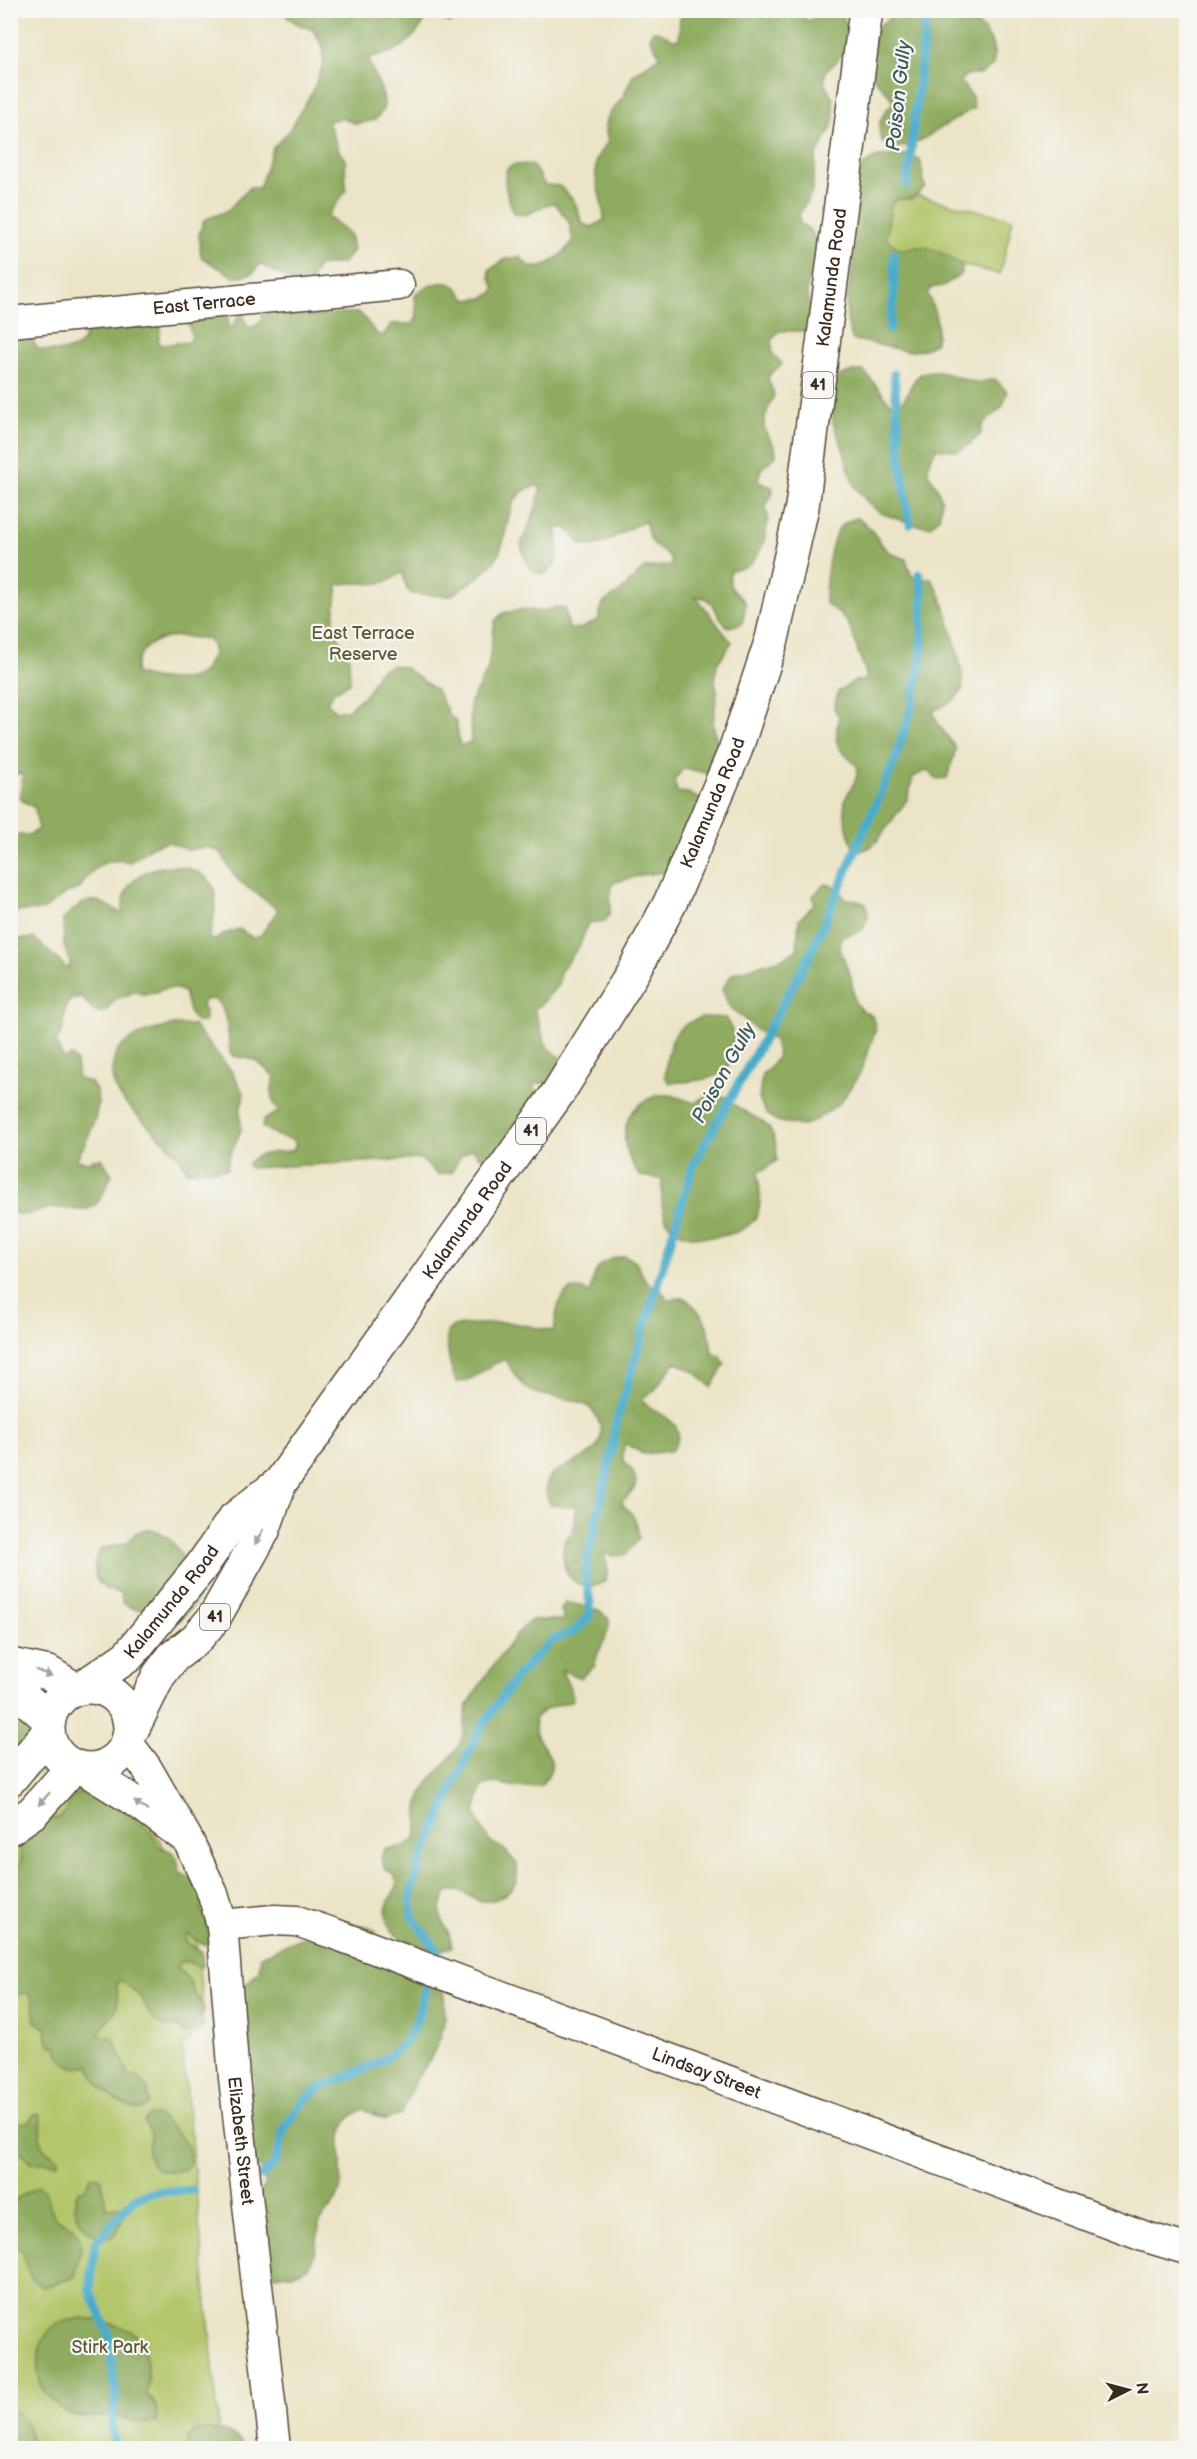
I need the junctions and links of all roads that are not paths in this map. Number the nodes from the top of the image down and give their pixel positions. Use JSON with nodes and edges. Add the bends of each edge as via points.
{"nodes":[{"id":1,"x":866,"y":10,"type":"edge"},
{"id":2,"x":399,"y":285,"type":"dead end"},
{"id":3,"x":10,"y":322,"type":"edge"},
{"id":4,"x":280,"y":1483,"type":"junction"},
{"id":5,"x":10,"y":1665,"type":"edge"},
{"id":6,"x":79,"y":1688,"type":"junction"},
{"id":7,"x":10,"y":1691,"type":"edge"},
{"id":8,"x":49,"y":1726,"type":"junction"},
{"id":9,"x":128,"y":1739,"type":"junction"},
{"id":10,"x":77,"y":1767,"type":"junction"},
{"id":11,"x":10,"y":1779,"type":"edge"},
{"id":12,"x":10,"y":1828,"type":"edge"},
{"id":13,"x":188,"y":1840,"type":"junction"},
{"id":14,"x":222,"y":1925,"type":"junction"},
{"id":15,"x":1186,"y":2249,"type":"edge"},
{"id":16,"x":274,"y":2448,"type":"edge"}],
"edges":[{"from":1,"to":4,"type":"main road","name":"Kalamunda Road","number":"41","via":[[802,507],[772,639],[730,761],[670,903],[580,1058]]},
{"from":2,"to":3,"type":"street","name":"East Terrace"},
{"from":4,"to":6,"type":"main road","name":"Kalamunda Road","number":"41","via":[[234,1519],[201,1567],[128,1656]]},
{"from":4,"to":9,"type":"main road","name":"Kalamunda Road","number":"41","one_way":true,"via":[[263,1531],[214,1618],[159,1675]]},
{"from":5,"to":6,"type":"main road","one_way":true,"via":[[49,1673]]},
{"from":6,"to":8,"type":"main road","number":"41","via":[[58,1701]]},
{"from":6,"to":9,"type":"main road","via":[[96,1687],[118,1700],[126,1710]]},
{"from":7,"to":8,"type":"main road","via":[[27,1700]]},
{"from":8,"to":10,"type":"main road","via":[[54,1749]]},
{"from":8,"to":11,"type":"main road","number":"41"},
{"from":9,"to":10,"type":"main road","number":"41","via":[[114,1760],[93,1769]]},
{"from":9,"to":13,"type":"street","name":"Elizabeth Street"},
{"from":10,"to":12,"type":"main road","one_way":true,"via":[[33,1812]]},
{"from":13,"to":10,"type":"street","name":"Elizabeth Street","one_way":true,"via":[[139,1804]]},
{"from":13,"to":14,"type":"street","name":"Elizabeth Street","via":[[213,1894]]},
{"from":14,"to":15,"type":"street","name":"Lindsay Street","via":[[297,1921]]},
{"from":14,"to":16,"type":"street","name":"Elizabeth Street","via":[[234,2078]]}]}
